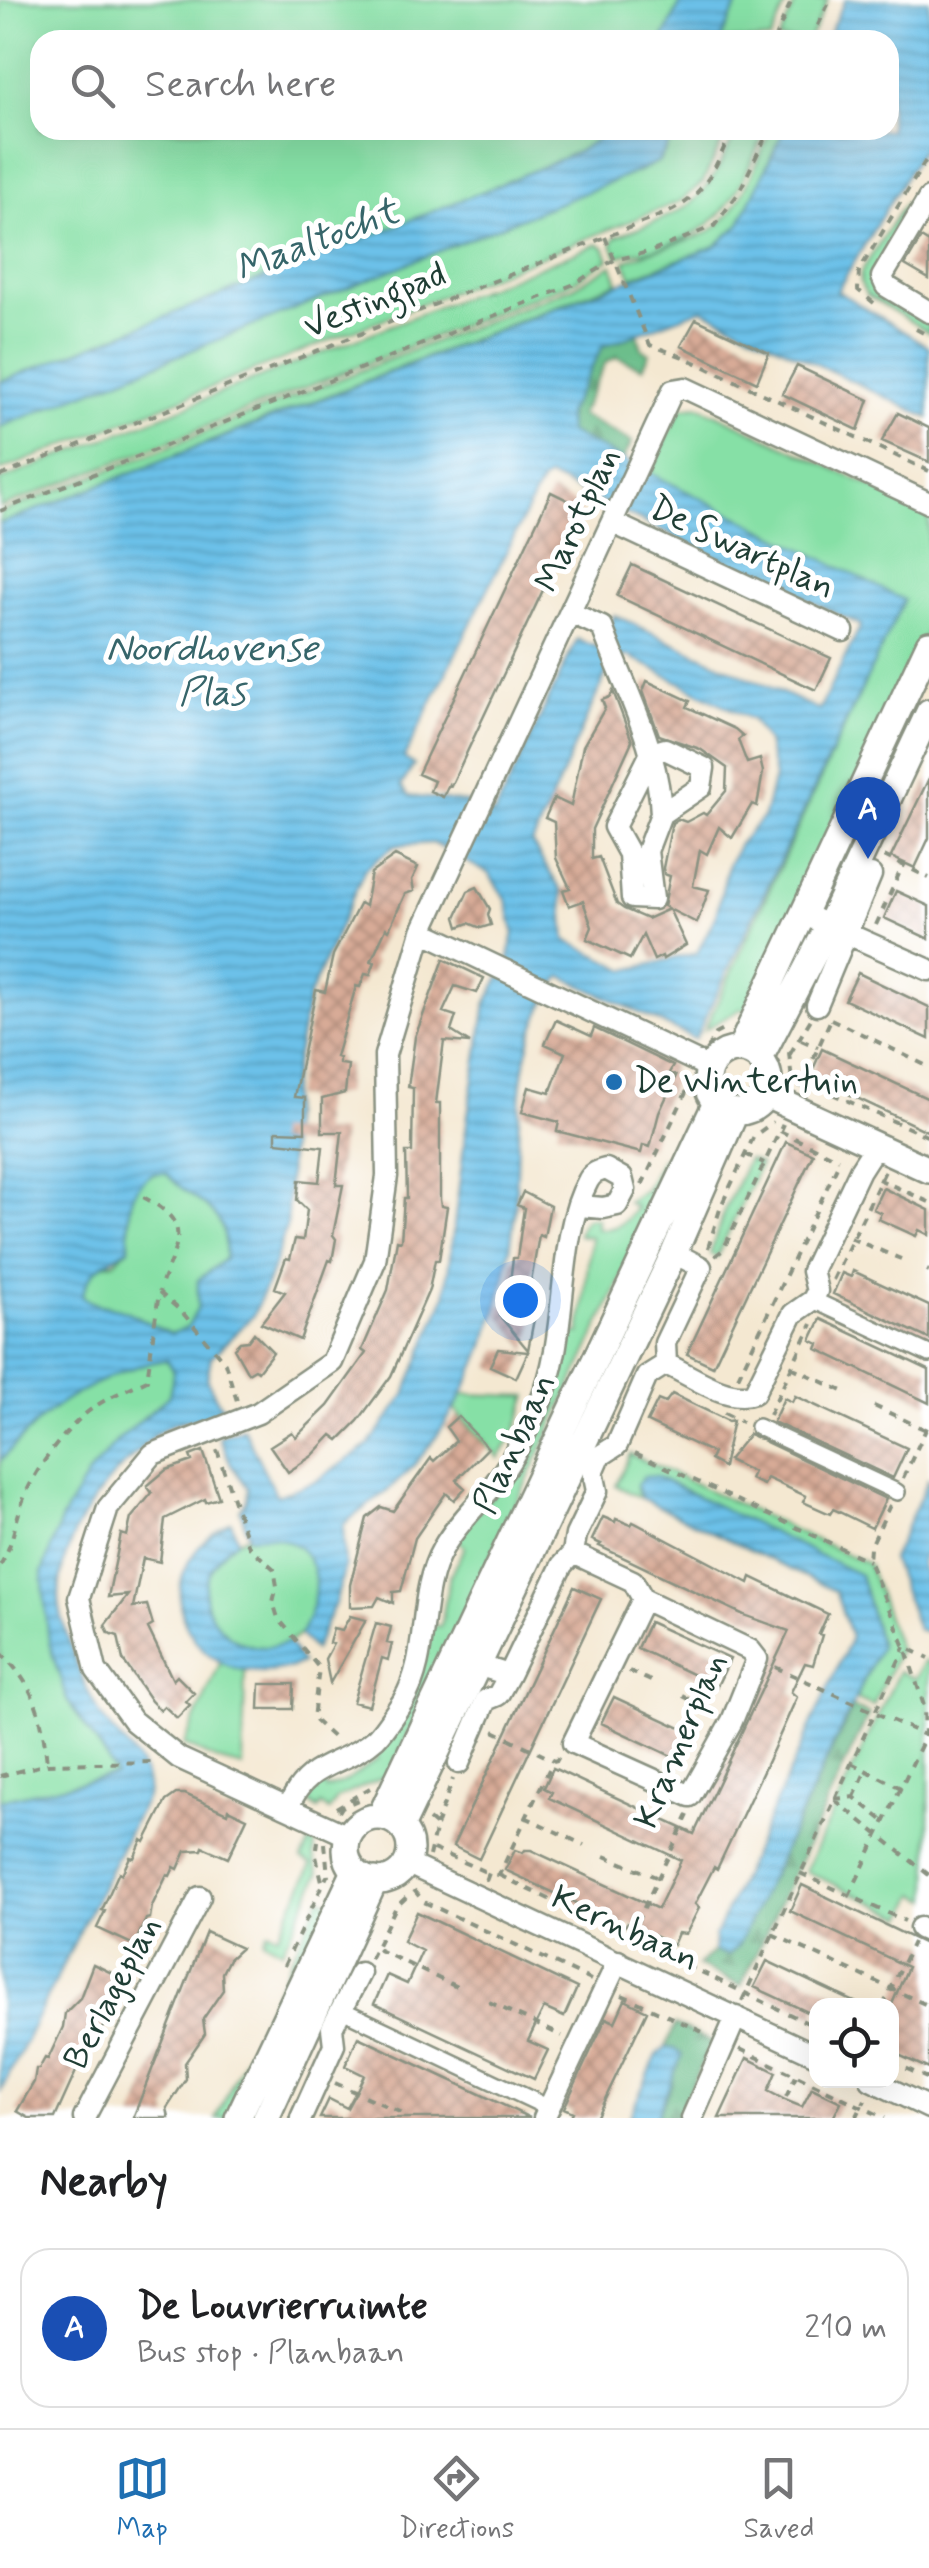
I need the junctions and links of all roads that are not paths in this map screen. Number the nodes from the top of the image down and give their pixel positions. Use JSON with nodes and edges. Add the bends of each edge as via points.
{"nodes":[{"id":1,"x":926,"y":208,"type":"edge"},
{"id":2,"x":929,"y":312,"type":"edge"},
{"id":3,"x":929,"y":503,"type":"edge"},
{"id":4,"x":615,"y":520,"type":"junction"},
{"id":5,"x":579,"y":616,"type":"junction"},
{"id":6,"x":843,"y":631,"type":"dead end"},
{"id":7,"x":929,"y":644,"type":"edge"},
{"id":8,"x":929,"y":712,"type":"edge"},
{"id":9,"x":891,"y":724,"type":"junction"},
{"id":10,"x":923,"y":739,"type":"edge"},
{"id":11,"x":651,"y":753,"type":"junction"},
{"id":12,"x":661,"y":814,"type":"junction"},
{"id":13,"x":871,"y":875,"type":"dead end"},
{"id":14,"x":803,"y":914,"type":"junction"},
{"id":15,"x":838,"y":929,"type":"junction"},
{"id":16,"x":422,"y":932,"type":"junction"},
{"id":17,"x":929,"y":970,"type":"edge"},
{"id":18,"x":817,"y":1006,"type":"road end"},
{"id":19,"x":750,"y":1054,"type":"junction"},
{"id":20,"x":710,"y":1068,"type":"junction"},
{"id":21,"x":766,"y":1095,"type":"junction"},
{"id":22,"x":726,"y":1108,"type":"junction"},
{"id":23,"x":876,"y":1146,"type":"junction"},
{"id":24,"x":929,"y":1170,"type":"edge"},
{"id":25,"x":580,"y":1206,"type":"junction"},
{"id":26,"x":674,"y":1253,"type":"junction"},
{"id":27,"x":812,"y":1300,"type":"junction"},
{"id":28,"x":929,"y":1354,"type":"edge"},
{"id":29,"x":666,"y":1364,"type":"junction"},
{"id":30,"x":758,"y":1427,"type":"dead end"},
{"id":31,"x":897,"y":1492,"type":"road end"},
{"id":32,"x":572,"y":1553,"type":"junction"},
{"id":33,"x":643,"y":1598,"type":"junction"},
{"id":34,"x":480,"y":1666,"type":"junction"},
{"id":35,"x":509,"y":1675,"type":"junction"},
{"id":36,"x":459,"y":1763,"type":"road end"},
{"id":37,"x":289,"y":1806,"type":"junction"},
{"id":38,"x":396,"y":1810,"type":"junction"},
{"id":39,"x":340,"y":1832,"type":"junction"},
{"id":40,"x":415,"y":1866,"type":"junction"},
{"id":41,"x":365,"y":1876,"type":"junction"},
{"id":42,"x":200,"y":1898,"type":"dead end"},
{"id":43,"x":354,"y":1901,"type":"junction"},
{"id":44,"x":618,"y":1961,"type":"junction"},
{"id":45,"x":360,"y":1973,"type":"road end"},
{"id":46,"x":340,"y":2008,"type":"junction"},
{"id":47,"x":728,"y":2013,"type":"junction"},
{"id":48,"x":298,"y":2048,"type":"junction"},
{"id":49,"x":809,"y":2052,"type":"edge"},
{"id":50,"x":324,"y":2069,"type":"junction"},
{"id":51,"x":888,"y":2088,"type":"edge"},
{"id":52,"x":929,"y":2108,"type":"edge"},
{"id":53,"x":547,"y":2113,"type":"edge"},
{"id":54,"x":84,"y":2118,"type":"edge"},
{"id":55,"x":238,"y":2118,"type":"edge"},
{"id":56,"x":266,"y":2118,"type":"edge"},
{"id":57,"x":301,"y":2118,"type":"edge"},
{"id":58,"x":692,"y":2118,"type":"edge"}],
"edges":[{"from":1,"to":2,"type":"street","via":[[882,277]]},
{"from":3,"to":4,"type":"street","name":"Marotplan","via":[[685,388],[674,390]]},
{"from":4,"to":5,"type":"street","name":"Marotplan"},
{"from":4,"to":6,"type":"street","name":"De Swartplan"},
{"from":5,"to":11,"type":"street","via":[[602,627]]},
{"from":5,"to":16,"type":"street","name":"Marotplan"},
{"from":7,"to":9,"type":"street"},
{"from":8,"to":10,"type":"street"},
{"from":9,"to":10,"type":"street"},
{"from":9,"to":14,"type":"street"},
{"from":10,"to":15,"type":"street"},
{"from":11,"to":12,"type":"street"},
{"from":11,"to":12,"type":"street","via":[[664,749],[704,768],[700,787]]},
{"from":11,"to":12,"type":"street","via":[[614,827],[638,852]]},
{"from":13,"to":15,"type":"street"},
{"from":14,"to":15,"type":"street"},
{"from":14,"to":19,"type":"street"},
{"from":15,"to":17,"type":"street"},
{"from":15,"to":18,"type":"street"},
{"from":15,"to":19,"type":"street"},
{"from":16,"to":20,"type":"street"},
{"from":16,"to":37,"type":"street","name":"Marotplan","via":[[385,1056],[388,1176],[374,1261],[332,1362],[258,1413],[153,1454],[108,1508],[79,1598],[96,1670],[133,1722],[180,1758]]},
{"from":19,"to":20,"type":"street","via":[[722,1054]]},
{"from":19,"to":21,"type":"street","via":[[768,1072]]},
{"from":20,"to":22,"type":"street","via":[[708,1090]]},
{"from":21,"to":22,"type":"street","via":[[750,1110]]},
{"from":21,"to":23,"type":"street"},
{"from":22,"to":26,"type":"street","name":"Planbaan"},
{"from":22,"to":38,"type":"street","name":"Planbaan"},
{"from":23,"to":24,"type":"street"},
{"from":23,"to":27,"type":"street","via":[[812,1272]]},
{"from":25,"to":25,"type":"street","via":[[594,1173],[606,1169],[622,1178],[625,1190],[617,1204]]},
{"from":25,"to":37,"type":"street","via":[[545,1390],[496,1482],[442,1549],[429,1582],[419,1662],[404,1699],[376,1738],[306,1778]]},
{"from":26,"to":29,"type":"street","via":[[701,1267],[665,1343]]},
{"from":26,"to":34,"type":"street","name":"Planbaan"},
{"from":27,"to":28,"type":"street"},
{"from":27,"to":29,"type":"street","via":[[793,1314],[754,1393],[745,1397],[728,1404]]},
{"from":29,"to":32,"type":"street","via":[[647,1376],[617,1445],[600,1456],[593,1472],[597,1491]]},
{"from":30,"to":31,"type":"street"},
{"from":32,"to":33,"type":"street","name":"Kramerplan","via":[[633,1581]]},
{"from":32,"to":35,"type":"street"},
{"from":33,"to":33,"type":"street","name":"Kramerplan","via":[[757,1658],[732,1721],[690,1796],[573,1743]]},
{"from":34,"to":35,"type":"street"},
{"from":34,"to":38,"type":"street","name":"Planbaan"},
{"from":35,"to":36,"type":"street","via":[[498,1695],[486,1700]]},
{"from":37,"to":39,"type":"street","name":"Marotplan"},
{"from":38,"to":39,"type":"street"},
{"from":38,"to":40,"type":"street"},
{"from":39,"to":41,"type":"street","via":[[346,1855]]},
{"from":40,"to":41,"type":"street"},
{"from":40,"to":44,"type":"street","name":"Kernbaan"},
{"from":41,"to":43,"type":"street"},
{"from":42,"to":54,"type":"street","name":"Berlageplan"},
{"from":43,"to":48,"type":"street"},
{"from":43,"to":55,"type":"street"},
{"from":44,"to":47,"type":"street","name":"Kernbaan"},
{"from":44,"to":53,"type":"street"},
{"from":45,"to":46,"type":"street"},
{"from":46,"to":50,"type":"street"},
{"from":46,"to":53,"type":"street"},
{"from":47,"to":49,"type":"street","name":"Kernbaan"},
{"from":47,"to":58,"type":"street","via":[[727,2043]]},
{"from":48,"to":50,"type":"street"},
{"from":48,"to":56,"type":"street"},
{"from":50,"to":57,"type":"street"},
{"from":51,"to":52,"type":"street"}]}
